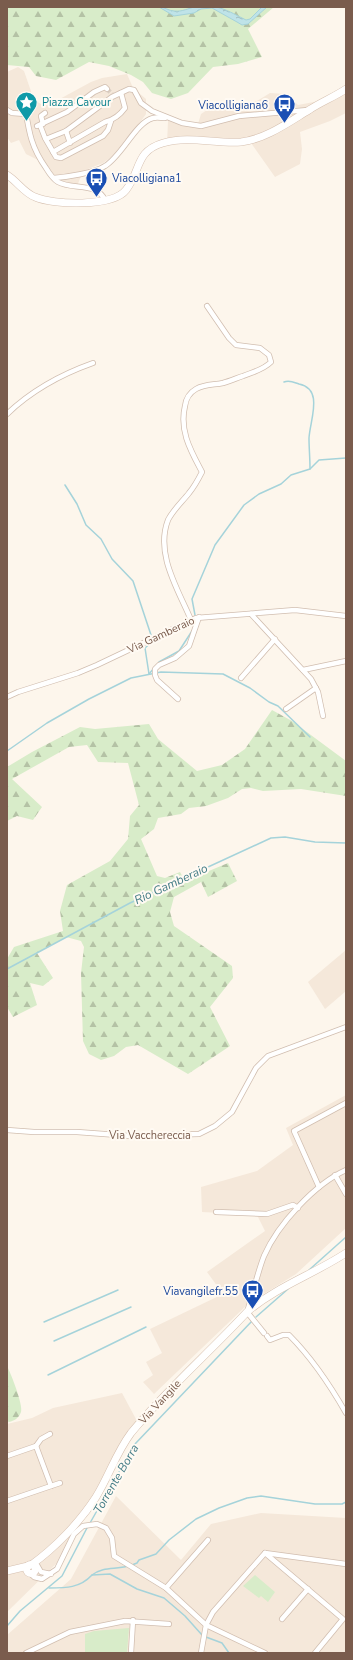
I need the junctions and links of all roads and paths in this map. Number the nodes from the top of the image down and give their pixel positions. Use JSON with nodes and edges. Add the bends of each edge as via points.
{"nodes":[{"id":1,"x":107,"y":89,"type":"dead end"},
{"id":2,"x":346,"y":89,"type":"edge"},
{"id":3,"x":121,"y":93,"type":"junction"},
{"id":4,"x":25,"y":107,"type":"dead end"},
{"id":5,"x":309,"y":110,"type":"junction"},
{"id":6,"x":8,"y":111,"type":"edge"},
{"id":7,"x":45,"y":113,"type":"dead end"},
{"id":8,"x":26,"y":114,"type":"junction"},
{"id":9,"x":170,"y":119,"type":"junction"},
{"id":10,"x":111,"y":121,"type":"junction"},
{"id":11,"x":40,"y":125,"type":"junction"},
{"id":12,"x":66,"y":131,"type":"junction"},
{"id":13,"x":46,"y":140,"type":"junction"},
{"id":14,"x":70,"y":143,"type":"junction"},
{"id":15,"x":53,"y":152,"type":"junction"},
{"id":16,"x":7,"y":175,"type":"edge"},
{"id":17,"x":54,"y":178,"type":"junction"},
{"id":18,"x":105,"y":200,"type":"junction"},
{"id":19,"x":207,"y":306,"type":"dead end"},
{"id":20,"x":92,"y":363,"type":"dead end"},
{"id":21,"x":7,"y":414,"type":"edge"},
{"id":22,"x":251,"y":614,"type":"junction"},
{"id":23,"x":346,"y":616,"type":"edge"},
{"id":24,"x":199,"y":617,"type":"junction"},
{"id":25,"x":191,"y":620,"type":"junction"},
{"id":26,"x":275,"y":639,"type":"junction"},
{"id":27,"x":346,"y":661,"type":"edge"},
{"id":28,"x":303,"y":670,"type":"junction"},
{"id":29,"x":241,"y":678,"type":"dead end"},
{"id":30,"x":316,"y":688,"type":"junction"},
{"id":31,"x":7,"y":697,"type":"edge"},
{"id":32,"x":178,"y":699,"type":"dead end"},
{"id":33,"x":286,"y":709,"type":"dead end"},
{"id":34,"x":323,"y":716,"type":"dead end"},
{"id":35,"x":346,"y":1027,"type":"edge"},
{"id":36,"x":346,"y":1102,"type":"edge"},
{"id":37,"x":7,"y":1130,"type":"edge"},
{"id":38,"x":346,"y":1170,"type":"edge"},
{"id":39,"x":335,"y":1175,"type":"junction"},
{"id":40,"x":319,"y":1187,"type":"junction"},
{"id":41,"x":346,"y":1194,"type":"edge"},
{"id":42,"x":298,"y":1208,"type":"junction"},
{"id":43,"x":216,"y":1212,"type":"dead end"},
{"id":44,"x":346,"y":1253,"type":"edge"},
{"id":45,"x":252,"y":1295,"type":"junction"},
{"id":46,"x":262,"y":1301,"type":"junction"},
{"id":47,"x":247,"y":1312,"type":"junction"},
{"id":48,"x":346,"y":1413,"type":"edge"},
{"id":49,"x":50,"y":1434,"type":"dead end"},
{"id":50,"x":36,"y":1446,"type":"junction"},
{"id":51,"x":7,"y":1456,"type":"edge"},
{"id":52,"x":60,"y":1483,"type":"dead end"},
{"id":53,"x":51,"y":1486,"type":"junction"},
{"id":54,"x":7,"y":1501,"type":"edge"},
{"id":55,"x":208,"y":1540,"type":"dead end"},
{"id":56,"x":264,"y":1553,"type":"junction"},
{"id":57,"x":346,"y":1564,"type":"edge"},
{"id":58,"x":31,"y":1568,"type":"junction"},
{"id":59,"x":7,"y":1572,"type":"edge"},
{"id":60,"x":51,"y":1574,"type":"junction"},
{"id":61,"x":166,"y":1588,"type":"junction"},
{"id":62,"x":308,"y":1589,"type":"junction"},
{"id":63,"x":282,"y":1619,"type":"dead end"},
{"id":64,"x":134,"y":1620,"type":"junction"},
{"id":65,"x":169,"y":1624,"type":"dead end"},
{"id":66,"x":206,"y":1625,"type":"junction"},
{"id":67,"x":26,"y":1653,"type":"edge"},
{"id":68,"x":131,"y":1653,"type":"edge"},
{"id":69,"x":201,"y":1653,"type":"edge"},
{"id":70,"x":264,"y":1653,"type":"edge"},
{"id":71,"x":315,"y":1653,"type":"edge"}],
"edges":[{"from":1,"to":11,"type":"street","via":[[94,92],[67,112]]},
{"from":2,"to":5,"type":"street"},
{"from":3,"to":9,"type":"street","via":[[133,89],[139,101],[148,109]]},
{"from":3,"to":10,"type":"street","via":[[124,108]]},
{"from":3,"to":12,"type":"street","via":[[113,96]]},
{"from":4,"to":8,"type":"street"},
{"from":5,"to":9,"type":"street","via":[[239,116],[201,126]]},
{"from":5,"to":18,"type":"street","via":[[264,135],[243,142],[178,140],[152,146],[143,155],[126,190]]},
{"from":6,"to":8,"type":"street"},
{"from":7,"to":11,"type":"street","via":[[41,116]]},
{"from":8,"to":17,"type":"street","via":[[35,152]]},
{"from":9,"to":17,"type":"street","via":[[156,117],[146,121],[120,154],[105,167]]},
{"from":10,"to":14,"type":"street"},
{"from":10,"to":15,"type":"street","via":[[108,130],[99,138],[65,157],[56,157]]},
{"from":11,"to":13,"type":"street"},
{"from":12,"to":13,"type":"street"},
{"from":12,"to":14,"type":"street"},
{"from":13,"to":15,"type":"street"},
{"from":14,"to":15,"type":"street"},
{"from":16,"to":18,"type":"street","via":[[30,194],[41,199],[87,203]]},
{"from":17,"to":18,"type":"street","via":[[59,182],[86,187]]},
{"from":19,"to":25,"type":"street","via":[[236,345],[260,348],[269,355],[271,362],[266,368],[196,389],[186,398],[183,426],[202,472],[168,520],[164,546],[171,574]]},
{"from":20,"to":21,"type":"street","via":[[64,375],[22,401]]},
{"from":22,"to":23,"type":"street","name":"Via Gamberaio","via":[[296,610]]},
{"from":22,"to":24,"type":"street","name":"Via Gamberaio"},
{"from":22,"to":26,"type":"street"},
{"from":24,"to":25,"type":"street","name":"Via Gamberaio"},
{"from":24,"to":32,"type":"street","via":[[189,646],[175,658],[155,669],[157,680]]},
{"from":25,"to":31,"type":"street","name":"Via Gamberaio","via":[[78,673]]},
{"from":26,"to":28,"type":"street"},
{"from":26,"to":29,"type":"street"},
{"from":27,"to":28,"type":"street"},
{"from":28,"to":30,"type":"street"},
{"from":30,"to":33,"type":"street"},
{"from":30,"to":34,"type":"street"},
{"from":35,"to":37,"type":"street","name":"Via Vacchereccia","via":[[268,1056],[256,1068],[232,1112],[215,1126],[199,1134],[139,1136]]},
{"from":36,"to":40,"type":"street","via":[[294,1131]]},
{"from":38,"to":39,"type":"street","name":"Via Vangile"},
{"from":39,"to":40,"type":"street","name":"Via Vangile"},
{"from":39,"to":41,"type":"street"},
{"from":40,"to":42,"type":"street","name":"Via Vangile"},
{"from":42,"to":43,"type":"street","via":[[293,1205],[273,1213],[260,1214]]},
{"from":42,"to":45,"type":"street","name":"Via Vangile","via":[[265,1255]]},
{"from":44,"to":46,"type":"street","name":"Via Vangile"},
{"from":45,"to":46,"type":"street"},
{"from":45,"to":47,"type":"street","name":"Via Vangile"},
{"from":46,"to":47,"type":"street","name":"Via Vangile"},
{"from":47,"to":48,"type":"street","via":[[270,1340],[289,1335],[304,1350],[332,1388]]},
{"from":47,"to":58,"type":"street","name":"Via Vangile","via":[[145,1417],[121,1447],[96,1497],[84,1513]]},
{"from":49,"to":50,"type":"street","via":[[41,1439]]},
{"from":50,"to":51,"type":"street"},
{"from":50,"to":53,"type":"street"},
{"from":52,"to":53,"type":"street"},
{"from":53,"to":54,"type":"street"},
{"from":55,"to":61,"type":"street"},
{"from":56,"to":57,"type":"street"},
{"from":56,"to":62,"type":"street"},
{"from":56,"to":66,"type":"street","via":[[213,1612]]},
{"from":58,"to":59,"type":"street","name":"Via Vangile"},
{"from":58,"to":60,"type":"street"},
{"from":58,"to":60,"type":"street","via":[[34,1577],[42,1579]]},
{"from":60,"to":61,"type":"street","via":[[57,1569],[74,1534],[83,1526],[97,1524],[106,1528],[112,1538],[114,1556]]},
{"from":61,"to":66,"type":"street"},
{"from":62,"to":63,"type":"street"},
{"from":62,"to":71,"type":"street","via":[[343,1619]]},
{"from":64,"to":65,"type":"street"},
{"from":64,"to":67,"type":"street","via":[[70,1632]]},
{"from":64,"to":68,"type":"street"},
{"from":66,"to":69,"type":"street"},
{"from":66,"to":70,"type":"street"}]}
